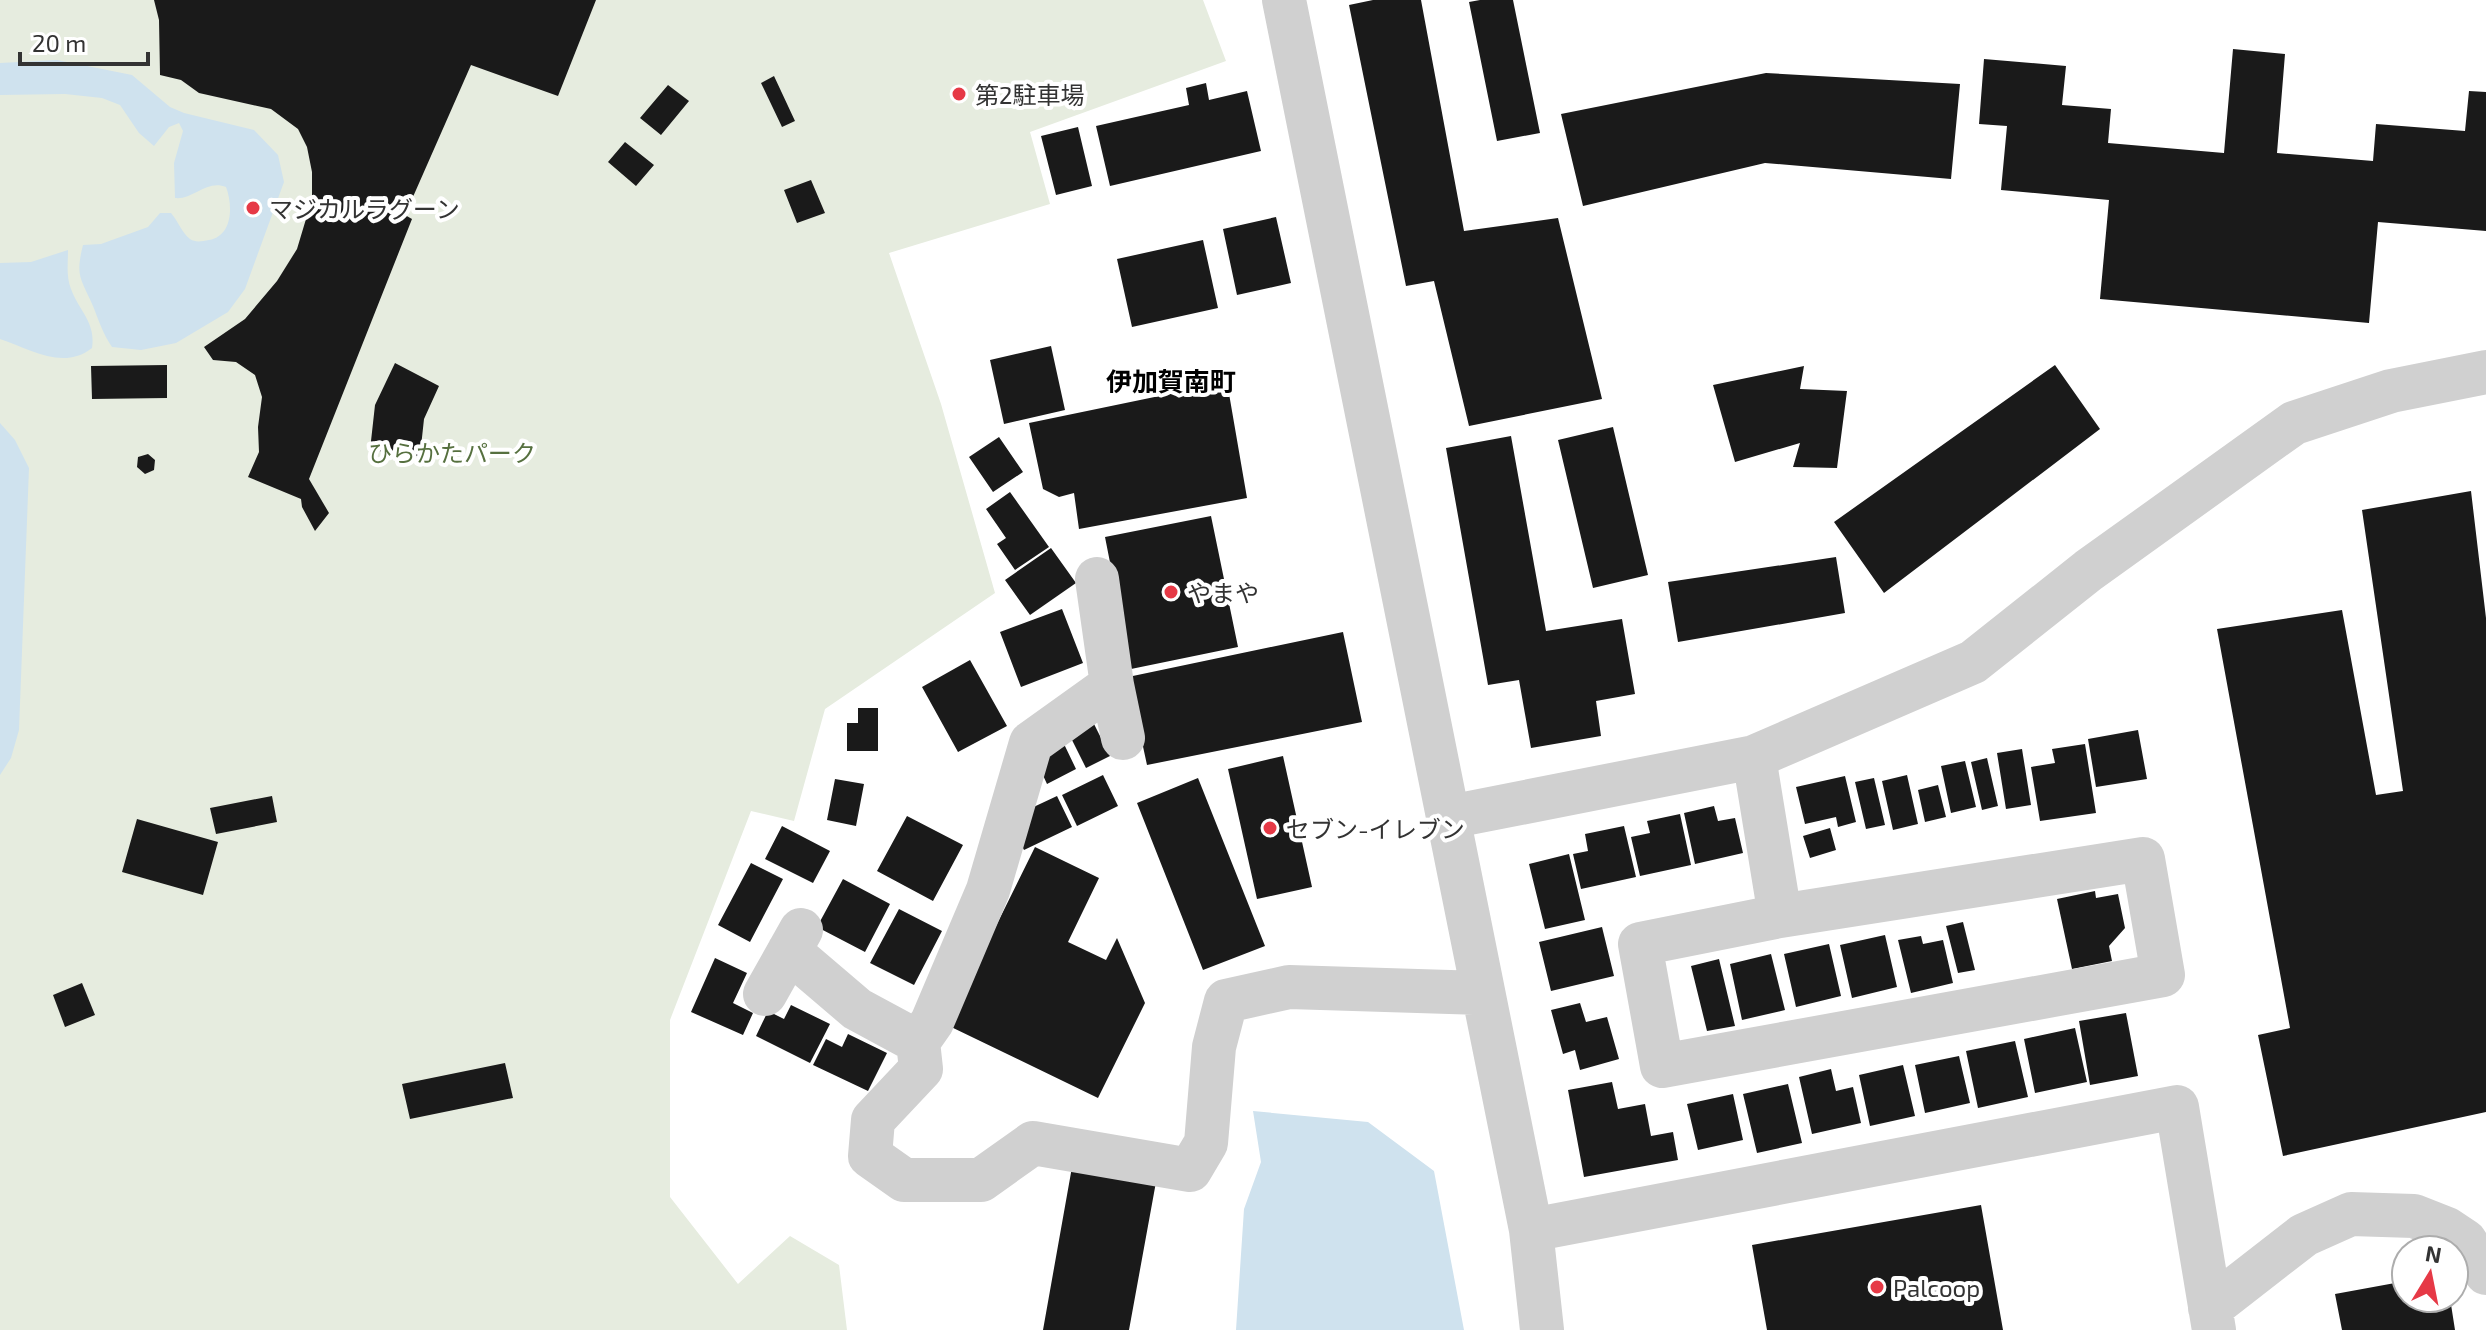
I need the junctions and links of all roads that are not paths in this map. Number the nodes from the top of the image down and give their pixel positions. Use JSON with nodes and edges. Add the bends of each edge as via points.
{"nodes":[{"id":1,"x":1284,"y":0,"type":"edge"},
{"id":2,"x":2486,"y":372,"type":"edge"},
{"id":3,"x":1097,"y":579,"type":"dead end"},
{"id":4,"x":1112,"y":685,"type":"junction"},
{"id":5,"x":1123,"y":738,"type":"dead end"},
{"id":6,"x":1754,"y":757,"type":"junction"},
{"id":7,"x":1449,"y":817,"type":"junction"},
{"id":8,"x":1780,"y":916,"type":"junction"},
{"id":9,"x":1482,"y":993,"type":"junction"},
{"id":10,"x":765,"y":994,"type":"dead end"},
{"id":11,"x":918,"y":1042,"type":"junction"},
{"id":12,"x":2467,"y":1223,"type":"edge"},
{"id":13,"x":1531,"y":1230,"type":"junction"},
{"id":14,"x":2486,"y":1273,"type":"edge"},
{"id":15,"x":2212,"y":1319,"type":"edge"},
{"id":16,"x":1542,"y":1330,"type":"edge"}],
"edges":[{"from":1,"to":7,"type":"street"},
{"from":2,"to":6,"type":"street","via":[[2391,391],[2294,423],[2089,570],[1973,662]]},
{"from":3,"to":4,"type":"street"},
{"from":4,"to":5,"type":"street"},
{"from":4,"to":11,"type":"street","via":[[1031,743],[988,890],[932,1022]]},
{"from":6,"to":7,"type":"street"},
{"from":6,"to":8,"type":"street"},
{"from":7,"to":9,"type":"street"},
{"from":8,"to":8,"type":"street","via":[[1640,944],[1662,1066],[2163,975],[2143,859]]},
{"from":9,"to":11,"type":"street","via":[[1289,987],[1226,1001],[1214,1047],[1206,1143],[1190,1170],[1033,1143],[981,1180],[904,1180],[870,1156],[873,1120],[921,1069]]},
{"from":9,"to":13,"type":"street"},
{"from":10,"to":11,"type":"street","via":[[795,940],[857,1009]]},
{"from":12,"to":14,"type":"street","via":[[2465,1241]]},
{"from":12,"to":15,"type":"street","via":[[2351,1214],[2304,1235]]},
{"from":13,"to":15,"type":"street","via":[[2177,1107]]},
{"from":13,"to":16,"type":"street"}]}
